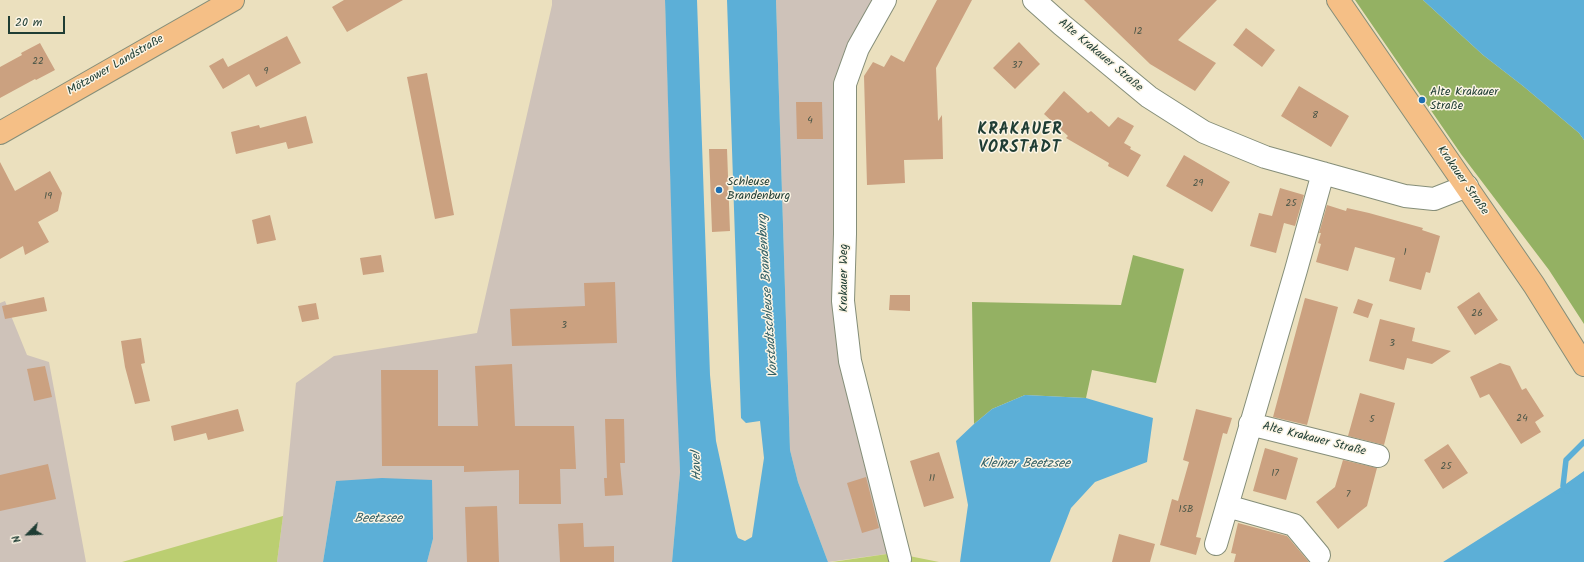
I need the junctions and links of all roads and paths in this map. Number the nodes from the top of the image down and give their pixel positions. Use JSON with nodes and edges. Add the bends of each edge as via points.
{"nodes":[{"id":1,"x":233,"y":0,"type":"edge"},
{"id":2,"x":885,"y":0,"type":"edge"},
{"id":3,"x":1034,"y":0,"type":"edge"},
{"id":4,"x":1338,"y":0,"type":"edge"},
{"id":5,"x":0,"y":133,"type":"edge"},
{"id":6,"x":1323,"y":173,"type":"junction"},
{"id":7,"x":1467,"y":186,"type":"junction"},
{"id":8,"x":1584,"y":365,"type":"edge"},
{"id":9,"x":1250,"y":424,"type":"junction"},
{"id":10,"x":1378,"y":456,"type":"dead end"},
{"id":11,"x":1227,"y":506,"type":"junction"},
{"id":12,"x":1216,"y":544,"type":"dead end"},
{"id":13,"x":1319,"y":555,"type":"dead end"},
{"id":14,"x":900,"y":559,"type":"dead end"}],
"edges":[{"from":1,"to":5,"type":"main road","name":"Mötzower Landstraße"},
{"from":2,"to":14,"type":"street","name":"Krakauer Weg","via":[[858,48],[845,84],[846,234],[842,300],[850,361]]},
{"from":3,"to":6,"type":"street","name":"Alte Krakauer Straße","via":[[1149,97],[1204,132],[1265,157]]},
{"from":4,"to":7,"type":"main road","name":"Krakauer Straße"},
{"from":6,"to":7,"type":"street","name":"Alte Krakauer Straße","via":[[1406,196],[1434,199]]},
{"from":6,"to":9,"type":"street","name":"Alte Krakauer Straße"},
{"from":7,"to":8,"type":"main road","name":"Krakauer Straße"},
{"from":9,"to":10,"type":"street","name":"Alte Krakauer Straße"},
{"from":9,"to":11,"type":"street","name":"Alte Krakauer Straße"},
{"from":11,"to":12,"type":"street","name":"Alte Krakauer Straße"},
{"from":11,"to":13,"type":"street","via":[[1294,525]]}]}
